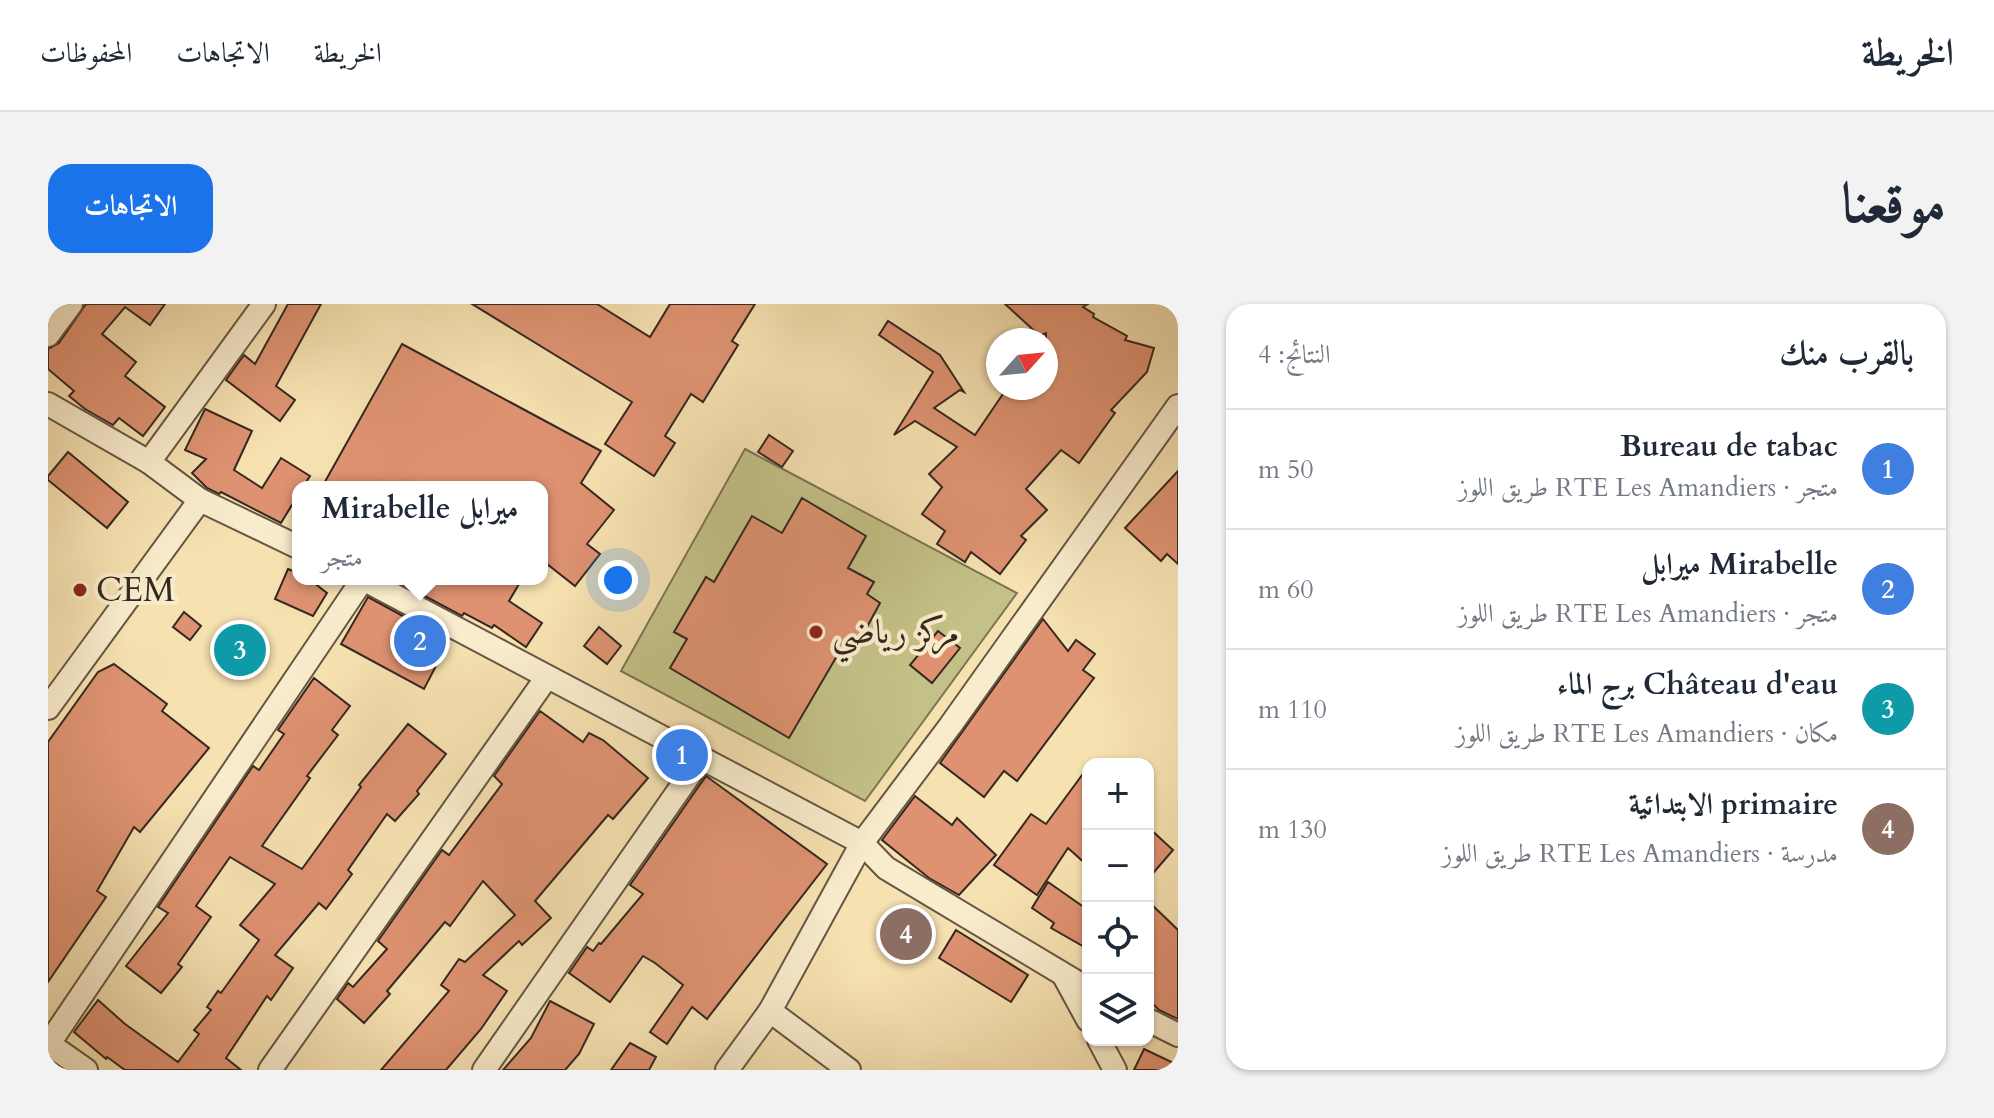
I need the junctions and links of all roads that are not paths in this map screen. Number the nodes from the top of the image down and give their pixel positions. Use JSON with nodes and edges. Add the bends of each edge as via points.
{"nodes":[{"id":1,"x":71,"y":304,"type":"edge"},
{"id":2,"x":264,"y":304,"type":"edge"},
{"id":3,"x":48,"y":335,"type":"edge"},
{"id":4,"x":48,"y":404,"type":"edge"},
{"id":5,"x":1178,"y":406,"type":"edge"},
{"id":6,"x":149,"y":462,"type":"junction"},
{"id":7,"x":200,"y":500,"type":"junction"},
{"id":8,"x":292,"y":544,"type":"edge"},
{"id":9,"x":359,"y":585,"type":"edge"},
{"id":10,"x":374,"y":585,"type":"edge"},
{"id":11,"x":547,"y":677,"type":"junction"},
{"id":12,"x":48,"y":708,"type":"edge"},
{"id":13,"x":702,"y":757,"type":"junction"},
{"id":14,"x":862,"y":843,"type":"junction"},
{"id":15,"x":1064,"y":976,"type":"junction"},
{"id":16,"x":1082,"y":986,"type":"edge"},
{"id":17,"x":1082,"y":1009,"type":"edge"},
{"id":18,"x":770,"y":1011,"type":"junction"},
{"id":19,"x":1154,"y":1023,"type":"edge"},
{"id":20,"x":1178,"y":1035,"type":"edge"},
{"id":21,"x":48,"y":1045,"type":"edge"},
{"id":22,"x":1102,"y":1046,"type":"edge"},
{"id":23,"x":86,"y":1070,"type":"edge"},
{"id":24,"x":270,"y":1070,"type":"edge"},
{"id":25,"x":484,"y":1070,"type":"edge"},
{"id":26,"x":727,"y":1070,"type":"edge"},
{"id":27,"x":849,"y":1070,"type":"edge"},
{"id":28,"x":1115,"y":1070,"type":"edge"}],
"edges":[{"from":1,"to":3,"type":"street"},
{"from":2,"to":6,"type":"street"},
{"from":4,"to":6,"type":"street"},
{"from":5,"to":14,"type":"street"},
{"from":6,"to":7,"type":"street"},
{"from":7,"to":8,"type":"street"},
{"from":7,"to":12,"type":"street"},
{"from":9,"to":21,"type":"street"},
{"from":10,"to":11,"type":"street"},
{"from":11,"to":13,"type":"street"},
{"from":11,"to":24,"type":"street"},
{"from":13,"to":14,"type":"street"},
{"from":13,"to":25,"type":"street"},
{"from":14,"to":15,"type":"street","via":[[886,868]]},
{"from":14,"to":18,"type":"street"},
{"from":15,"to":16,"type":"street"},
{"from":15,"to":17,"type":"street"},
{"from":18,"to":26,"type":"street"},
{"from":18,"to":27,"type":"street"},
{"from":19,"to":20,"type":"street"},
{"from":21,"to":23,"type":"street"},
{"from":22,"to":28,"type":"street"}]}
